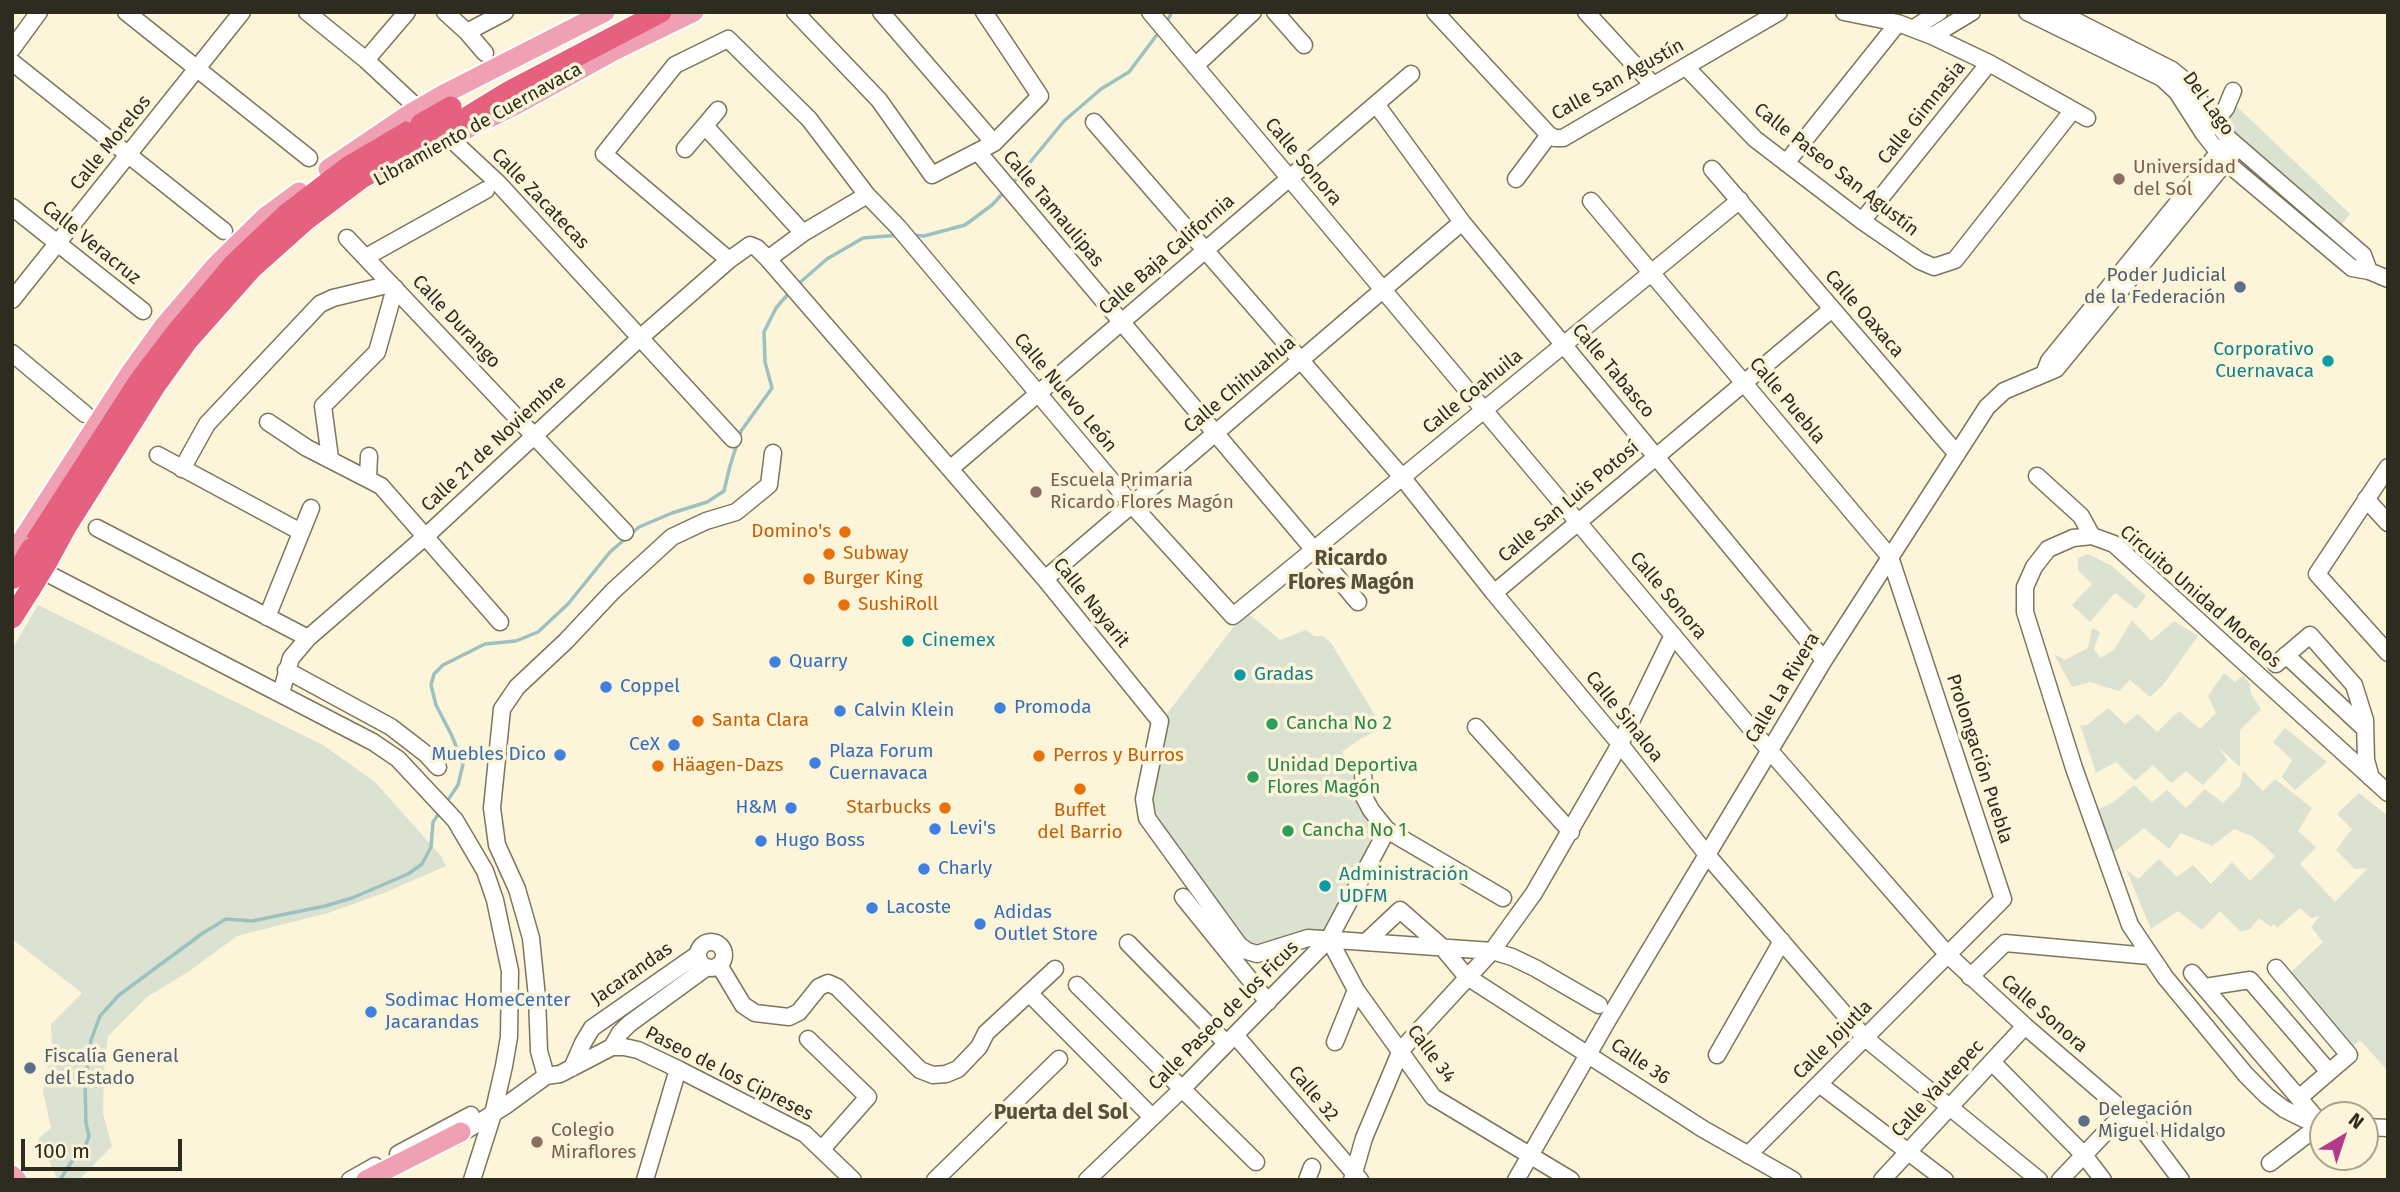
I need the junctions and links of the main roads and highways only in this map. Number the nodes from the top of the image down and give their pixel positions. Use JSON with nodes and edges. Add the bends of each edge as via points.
{"nodes":[{"id":1,"x":605,"y":12,"type":"edge"},
{"id":2,"x":637,"y":12,"type":"edge"},
{"id":3,"x":661,"y":12,"type":"edge"},
{"id":4,"x":694,"y":12,"type":"edge"},
{"id":5,"x":453,"y":114,"type":"junction"},
{"id":6,"x":425,"y":129,"type":"junction"},
{"id":7,"x":28,"y":552,"type":"edge"},
{"id":8,"x":19,"y":582,"type":"edge"},
{"id":9,"x":12,"y":618,"type":"edge"},
{"id":10,"x":461,"y":1132,"type":"road end"},
{"id":11,"x":12,"y":1175,"type":"edge"},
{"id":12,"x":17,"y":1180,"type":"edge"},
{"id":13,"x":366,"y":1180,"type":"edge"}],
"edges":[{"from":1,"to":5,"type":"main road","name":"Libramiento de Cuernavaca"},
{"from":2,"to":5,"type":"highway"},
{"from":3,"to":5,"type":"highway","via":[[510,90]]},
{"from":4,"to":5,"type":"main road","name":"Libramiento de Cuernavaca","via":[[516,106]]},
{"from":5,"to":6,"type":"highway","bridge":true},
{"from":5,"to":6,"type":"main road","name":"Libramiento de Cuernavaca","bridge":true},
{"from":6,"to":7,"type":"highway","via":[[307,219],[251,269],[188,340],[155,386],[66,527]]},
{"from":6,"to":7,"type":"main road","name":"Libramiento de Cuernavaca","via":[[337,162],[265,218],[217,264],[136,364]]},
{"from":7,"to":8,"type":"highway","bridge":true},
{"from":8,"to":9,"type":"highway"},
{"from":10,"to":13,"type":"main road"},
{"from":11,"to":12,"type":"main road"}]}
